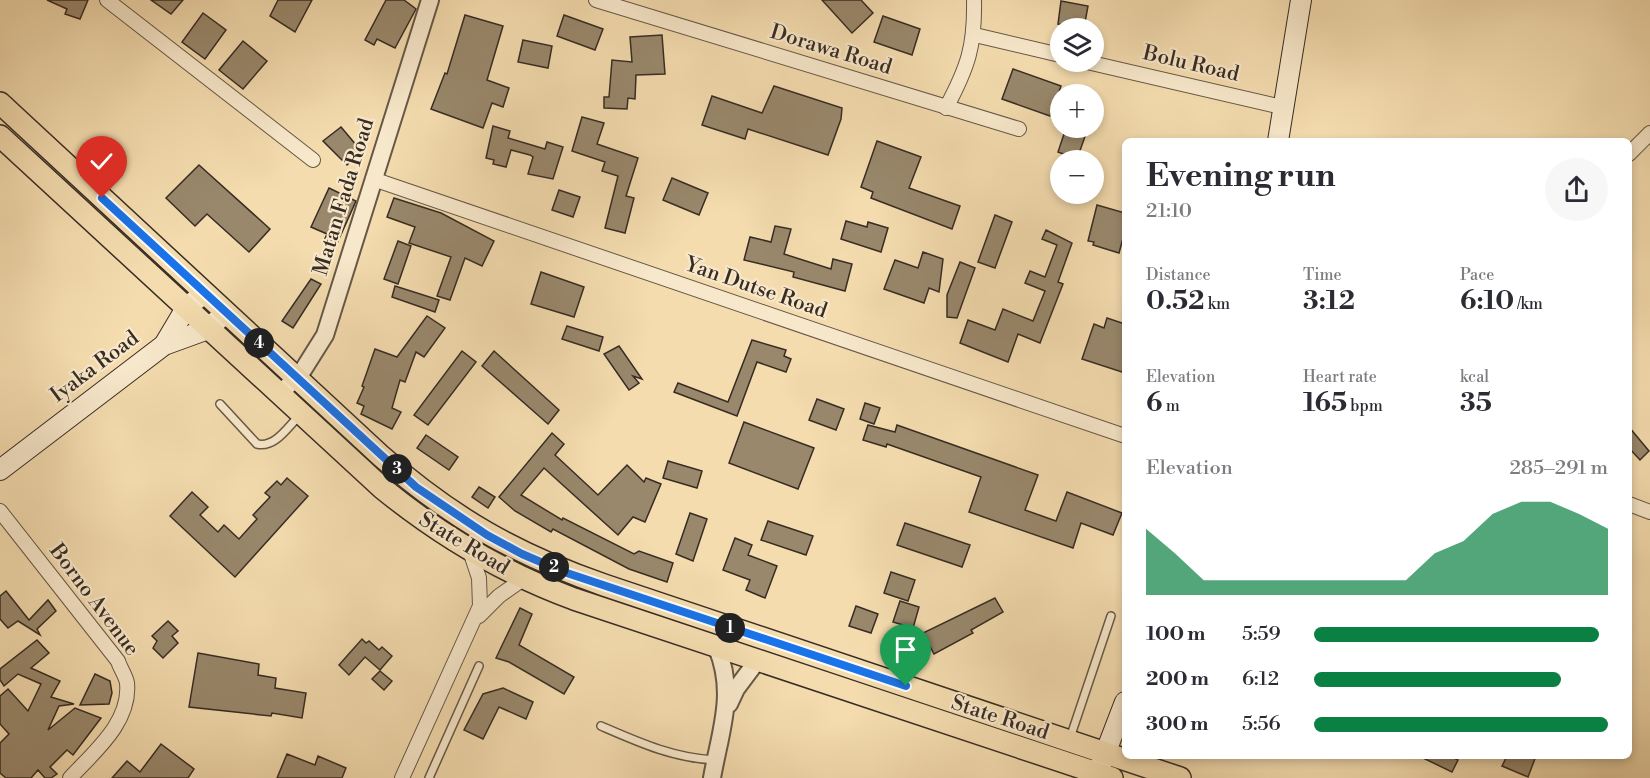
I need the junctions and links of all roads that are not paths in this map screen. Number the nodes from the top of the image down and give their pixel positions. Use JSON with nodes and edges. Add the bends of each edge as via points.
{"nodes":[{"id":1,"x":106,"y":0,"type":"edge"},
{"id":2,"x":430,"y":0,"type":"edge"},
{"id":3,"x":596,"y":0,"type":"edge"},
{"id":4,"x":974,"y":0,"type":"edge"},
{"id":5,"x":1301,"y":0,"type":"edge"},
{"id":6,"x":1314,"y":0,"type":"edge"},
{"id":7,"x":975,"y":35,"type":"junction"},
{"id":8,"x":1050,"y":53,"type":"edge"},
{"id":9,"x":1104,"y":66,"type":"edge"},
{"id":10,"x":0,"y":103,"type":"edge"},
{"id":11,"x":946,"y":108,"type":"junction"},
{"id":12,"x":1286,"y":108,"type":"junction"},
{"id":13,"x":1019,"y":129,"type":"dead end"},
{"id":14,"x":1650,"y":133,"type":"edge"},
{"id":15,"x":0,"y":136,"type":"edge"},
{"id":16,"x":1279,"y":138,"type":"edge"},
{"id":17,"x":1293,"y":138,"type":"edge"},
{"id":18,"x":1632,"y":151,"type":"edge"},
{"id":19,"x":313,"y":160,"type":"dead end"},
{"id":20,"x":373,"y":179,"type":"junction"},
{"id":21,"x":203,"y":294,"type":"junction"},
{"id":22,"x":186,"y":308,"type":"junction"},
{"id":23,"x":225,"y":313,"type":"junction"},
{"id":24,"x":208,"y":329,"type":"junction"},
{"id":25,"x":164,"y":345,"type":"junction"},
{"id":26,"x":297,"y":377,"type":"junction"},
{"id":27,"x":280,"y":394,"type":"junction"},
{"id":28,"x":220,"y":404,"type":"dead end"},
{"id":29,"x":301,"y":414,"type":"junction"},
{"id":30,"x":1122,"y":435,"type":"edge"},
{"id":31,"x":0,"y":470,"type":"edge"},
{"id":32,"x":1632,"y":505,"type":"edge"},
{"id":33,"x":0,"y":511,"type":"edge"},
{"id":34,"x":1650,"y":512,"type":"edge"},
{"id":35,"x":470,"y":552,"type":"junction"},
{"id":36,"x":523,"y":579,"type":"junction"},
{"id":37,"x":1111,"y":616,"type":"dead end"},
{"id":38,"x":476,"y":620,"type":"junction"},
{"id":39,"x":717,"y":648,"type":"junction"},
{"id":40,"x":757,"y":661,"type":"junction"},
{"id":41,"x":478,"y":666,"type":"dead end"},
{"id":42,"x":1122,"y":709,"type":"edge"},
{"id":43,"x":726,"y":710,"type":"junction"},
{"id":44,"x":601,"y":726,"type":"dead end"},
{"id":45,"x":1069,"y":741,"type":"junction"},
{"id":46,"x":1104,"y":752,"type":"junction"},
{"id":47,"x":715,"y":760,"type":"junction"},
{"id":48,"x":1125,"y":765,"type":"edge"},
{"id":49,"x":1102,"y":776,"type":"edge"},
{"id":50,"x":70,"y":778,"type":"edge"},
{"id":51,"x":402,"y":778,"type":"edge"},
{"id":52,"x":429,"y":778,"type":"edge"},
{"id":53,"x":712,"y":778,"type":"edge"},
{"id":54,"x":1180,"y":778,"type":"edge"}],
"edges":[{"from":1,"to":19,"type":"street"},
{"from":2,"to":20,"type":"street","name":"Matan Fada Road"},
{"from":3,"to":11,"type":"street","name":"Dorawa Road"},
{"from":4,"to":7,"type":"street"},
{"from":5,"to":12,"type":"main road"},
{"from":6,"to":17,"type":"main road"},
{"from":7,"to":8,"type":"street"},
{"from":7,"to":11,"type":"street","via":[[964,71]]},
{"from":9,"to":12,"type":"street","name":"Bolu Road"},
{"from":10,"to":21,"type":"main road","name":"State Road"},
{"from":11,"to":13,"type":"street","name":"Dorawa Road"},
{"from":12,"to":16,"type":"main road"},
{"from":14,"to":18,"type":"street"},
{"from":15,"to":22,"type":"main road","name":"State Road"},
{"from":20,"to":26,"type":"street","name":"Matan Fada Road","via":[[325,335]]},
{"from":20,"to":30,"type":"street","name":"Yan Dutse Road"},
{"from":21,"to":22,"type":"main road"},
{"from":21,"to":23,"type":"main road","name":"State Road"},
{"from":22,"to":24,"type":"main road","name":"State Road"},
{"from":22,"to":25,"type":"main road"},
{"from":23,"to":24,"type":"main road","name":"Iyaka Road"},
{"from":23,"to":26,"type":"main road","name":"State Road"},
{"from":24,"to":25,"type":"main road","name":"Iyaka Road"},
{"from":24,"to":27,"type":"main road","name":"State Road"},
{"from":25,"to":31,"type":"main road","name":"Iyaka Road"},
{"from":26,"to":27,"type":"street","name":"Matan Fada Road"},
{"from":26,"to":45,"type":"main road","name":"State Road","via":[[416,487],[522,554]]},
{"from":27,"to":29,"type":"main road","name":"State Road"},
{"from":28,"to":29,"type":"lane","via":[[257,444],[264,445],[272,444]]},
{"from":29,"to":35,"type":"main road","name":"State Road","via":[[410,511]]},
{"from":32,"to":34,"type":"street"},
{"from":33,"to":50,"type":"street","name":"Borno Avenue","via":[[117,661],[127,682],[124,707],[110,734]]},
{"from":35,"to":36,"type":"main road","name":"State Road"},
{"from":35,"to":38,"type":"street","via":[[482,592]]},
{"from":36,"to":38,"type":"street"},
{"from":36,"to":39,"type":"main road","name":"State Road"},
{"from":37,"to":45,"type":"lane"},
{"from":38,"to":51,"type":"street"},
{"from":39,"to":40,"type":"main road","name":"State Road"},
{"from":39,"to":43,"type":"street","via":[[727,677]]},
{"from":40,"to":43,"type":"street"},
{"from":40,"to":49,"type":"main road","name":"State Road"},
{"from":41,"to":52,"type":"lane"},
{"from":42,"to":46,"type":"main road"},
{"from":43,"to":47,"type":"street"},
{"from":44,"to":47,"type":"lane","via":[[653,749]]},
{"from":45,"to":46,"type":"main road","name":"State Road"},
{"from":46,"to":48,"type":"main road","name":"State Road"},
{"from":46,"to":49,"type":"main road"},
{"from":47,"to":53,"type":"street"},
{"from":48,"to":54,"type":"main road","name":"State Road"}]}
